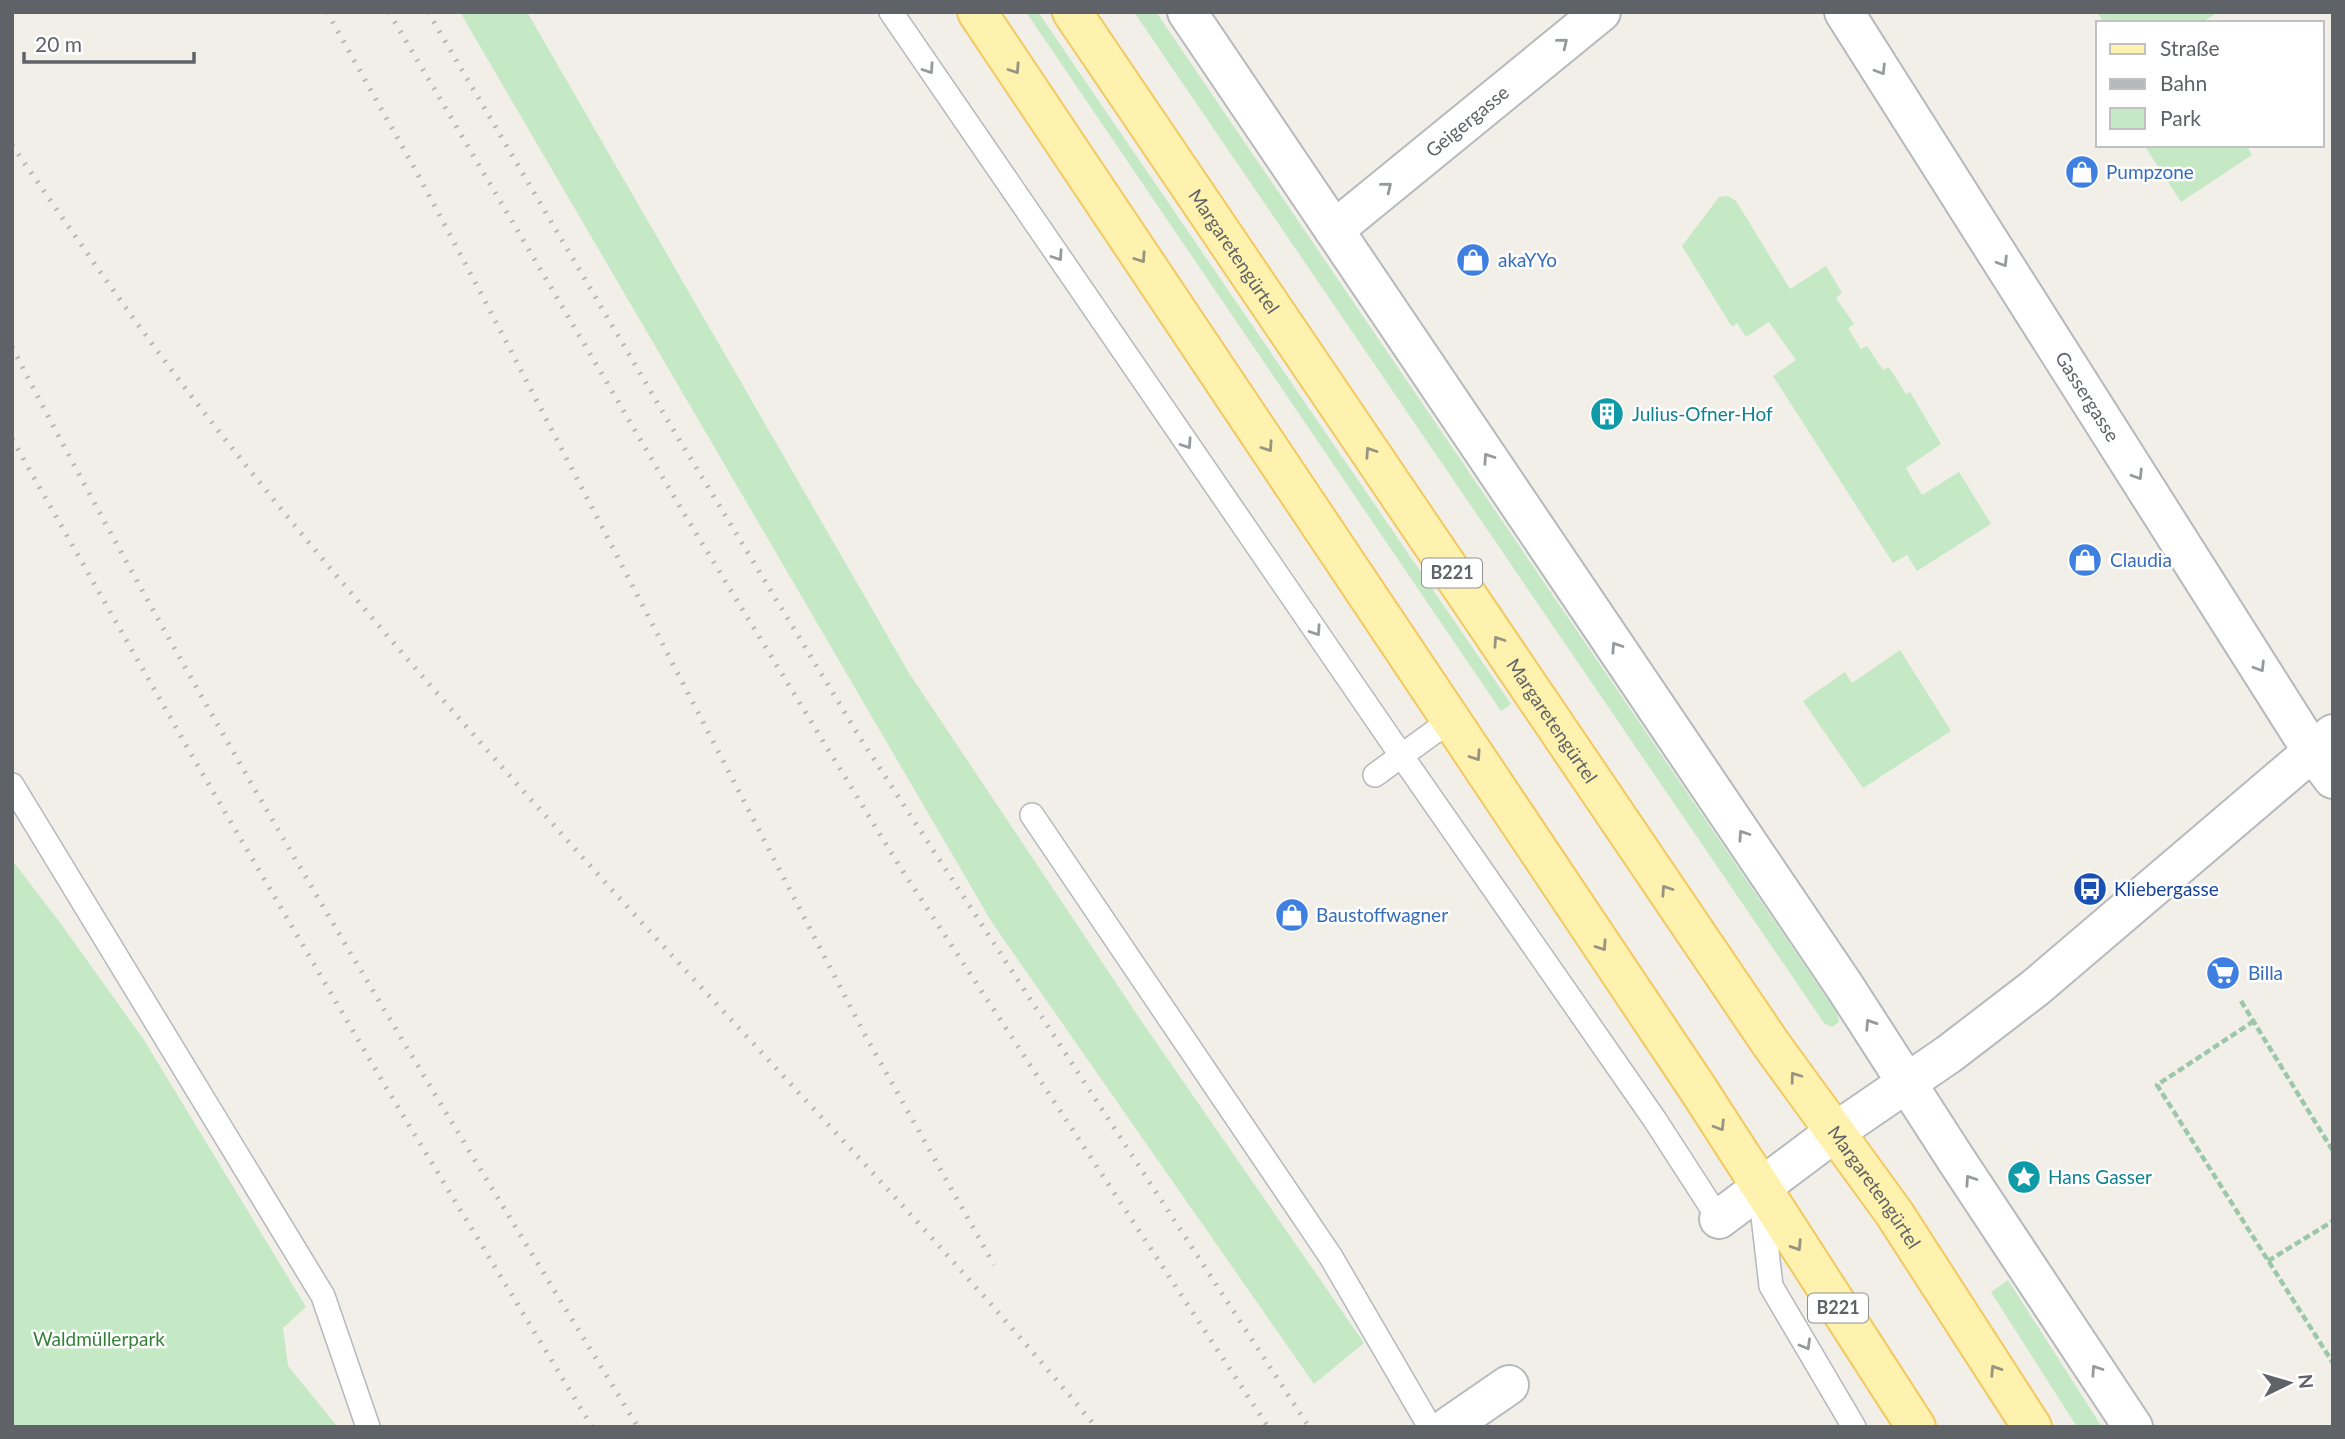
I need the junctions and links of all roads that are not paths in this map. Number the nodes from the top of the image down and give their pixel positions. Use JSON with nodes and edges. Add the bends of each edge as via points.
{"nodes":[{"id":1,"x":891,"y":12,"type":"edge"},
{"id":2,"x":976,"y":12,"type":"edge"},
{"id":3,"x":1072,"y":12,"type":"edge"},
{"id":4,"x":1187,"y":12,"type":"edge"},
{"id":5,"x":1601,"y":12,"type":"edge"},
{"id":6,"x":1844,"y":12,"type":"edge"},
{"id":7,"x":1334,"y":230,"type":"junction"},
{"id":8,"x":1452,"y":719,"type":"junction"},
{"id":9,"x":1401,"y":755,"type":"junction"},
{"id":10,"x":2326,"y":755,"type":"edge"},
{"id":11,"x":1374,"y":775,"type":"dead end"},
{"id":12,"x":12,"y":785,"type":"edge"},
{"id":13,"x":1032,"y":816,"type":"dead end"},
{"id":14,"x":1908,"y":1081,"type":"junction"},
{"id":15,"x":1835,"y":1132,"type":"junction"},
{"id":16,"x":1760,"y":1189,"type":"junction"},
{"id":17,"x":1719,"y":1219,"type":"joint"},
{"id":18,"x":1509,"y":1385,"type":"dead end"},
{"id":19,"x":368,"y":1427,"type":"edge"},
{"id":20,"x":1430,"y":1427,"type":"edge"},
{"id":21,"x":1448,"y":1427,"type":"edge"},
{"id":22,"x":1854,"y":1427,"type":"edge"},
{"id":23,"x":1916,"y":1427,"type":"edge"},
{"id":24,"x":2032,"y":1427,"type":"edge"},
{"id":25,"x":2133,"y":1427,"type":"edge"}],
"edges":[{"from":1,"to":9,"type":"lane","one_way":true},
{"from":2,"to":8,"type":"main road","number":"B221","one_way":true},
{"from":15,"to":3,"type":"main road","name":"Margaretengürtel","number":"B221","one_way":true,"via":[[1763,1033]]},
{"from":4,"to":7,"type":"street"},
{"from":7,"to":5,"type":"street","name":"Geigergasse","one_way":true},
{"from":6,"to":10,"type":"street","name":"Gassergasse","one_way":true},
{"from":14,"to":7,"type":"street","one_way":true},
{"from":8,"to":9,"type":"lane"},
{"from":8,"to":16,"type":"main road","number":"B221","one_way":true},
{"from":9,"to":11,"type":"lane"},
{"from":9,"to":17,"type":"lane"},
{"from":10,"to":14,"type":"street","via":[[2035,988]]},
{"from":12,"to":19,"type":"lane","via":[[323,1296]]},
{"from":13,"to":20,"type":"lane","via":[[1331,1257]]},
{"from":14,"to":15,"type":"street"},
{"from":25,"to":14,"type":"street","one_way":true},
{"from":15,"to":16,"type":"street"},
{"from":24,"to":15,"type":"main road","name":"Margaretengürtel","number":"B221","one_way":true,"via":[[1894,1213]]},
{"from":16,"to":17,"type":"street"},
{"from":16,"to":22,"type":"lane","one_way":true,"via":[[1772,1286]]},
{"from":16,"to":23,"type":"main road","number":"B221","one_way":true},
{"from":18,"to":21,"type":"street"}]}
